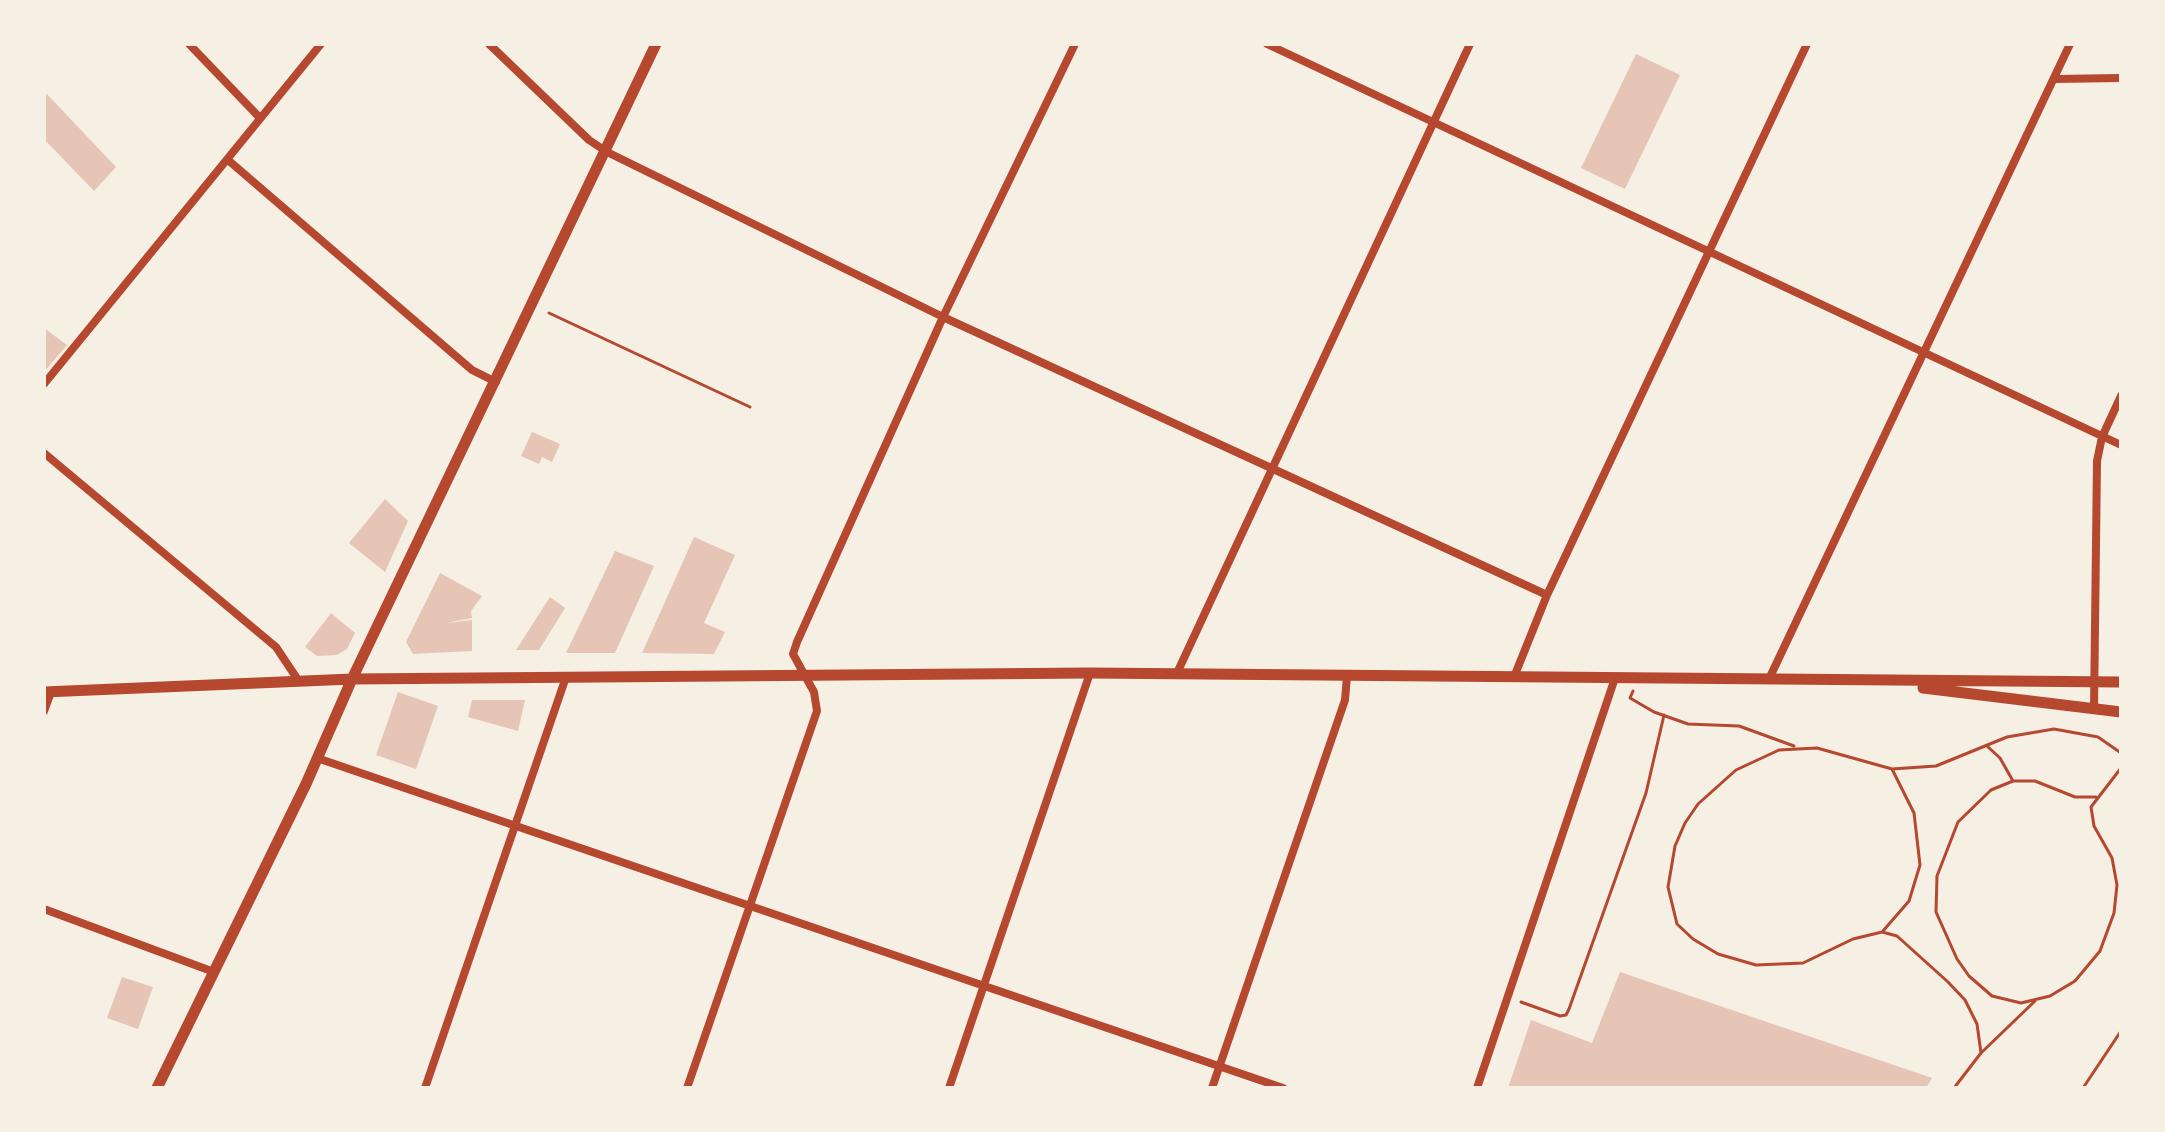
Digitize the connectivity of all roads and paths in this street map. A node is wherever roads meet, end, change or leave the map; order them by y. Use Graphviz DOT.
graph roads {
  1 [pos="189,44"];
  2 [pos="321,44"];
  3 [pos="489,44"];
  4 [pos="656,44"];
  5 [pos="1075,44"];
  6 [pos="1267,44"];
  7 [pos="1470,44"];
  8 [pos="1807,44"];
  9 [pos="2070,44"];
  10 [pos="2121,78"];
  11 [pos="2054,79"];
  12 [pos="260,118"];
  13 [pos="1433,121"];
  14 [pos="607,152"];
  15 [pos="228,160"];
  16 [pos="1708,250"];
  17 [pos="549,313"];
  18 [pos="943,317"];
  19 [pos="1924,350"];
  20 [pos="496,382"];
  21 [pos="44,384"];
  22 [pos="2121,396"];
  23 [pos="750,407"];
  24 [pos="2102,437"];
  25 [pos="2121,445"];
  26 [pos="44,453"];
  27 [pos="1273,468"];
  28 [pos="1547,595"];
  29 [pos="1090,673"];
  30 [pos="1177,673"];
  31 [pos="1347,676"];
  32 [pos="566,677"];
  33 [pos="805,677"];
  34 [pos="1514,677"];
  35 [pos="1615,678"];
  36 [pos="352,679"];
  37 [pos="1769,679"];
  38 [pos="298,680"];
  39 [pos="2095,681"];
  40 [pos="1879,682"];
  41 [pos="2121,682"];
  42 [pos="48,692"];
  43 [pos="1630,698"];
  44 [pos="2094,710"];
  45 [pos="44,711"];
  46 [pos="2121,712"];
  47 [pos="1664,715"];
  48 [pos="1986,745"];
  49 [pos="1798,747"];
  50 [pos="2121,753"];
  51 [pos="317,758"];
  52 [pos="2121,768"];
  53 [pos="1892,769"];
  54 [pos="2013,781"];
  55 [pos="2096,797"];
  56 [pos="512,826"];
  57 [pos="750,908"];
  58 [pos="44,909"];
  59 [pos="1882,932"];
  60 [pos="214,972"];
  61 [pos="983,987"];
  62 [pos="1508,997"];
  63 [pos="2035,1001"];
  64 [pos="2121,1031"];
  65 [pos="1981,1053"];
  66 [pos="1219,1067"];
  67 [pos="157,1088"];
  68 [pos="425,1088"];
  69 [pos="687,1088"];
  70 [pos="949,1088"];
  71 [pos="1212,1088"];
  72 [pos="1283,1088"];
  73 [pos="1477,1088"];
  74 [pos="1954,1088"];
  75 [pos="2083,1088"];
  1 -- 12 [label="street"];
  2 -- 12 [label="street"];
  3 -- 14 [label="street"];
  4 -- 14 [label="main road"];
  5 -- 18 [label="street"];
  6 -- 13 [label="street"];
  7 -- 13 [label="street"];
  8 -- 16 [label="street"];
  9 -- 11 [label="street"];
  10 -- 11 [label="street"];
  11 -- 19 [label="street"];
  12 -- 15 [label="street"];
  13 -- 16 [label="street"];
  13 -- 27 [label="street"];
  14 -- 18 [label="street"];
  14 -- 20 [label="main road"];
  15 -- 20 [label="street"];
  15 -- 21 [label="street"];
  16 -- 19 [label="street"];
  16 -- 28 [label="street"];
  17 -- 23 [label="path"];
  18 -- 27 [label="street"];
  18 -- 33 [label="street"];
  19 -- 24 [label="street"];
  19 -- 37 [label="street"];
  20 -- 36 [label="main road"];
  22 -- 24 [label="street"];
  24 -- 25 [label="street"];
  24 -- 39 [label="street"];
  26 -- 38 [label="street"];
  27 -- 28 [label="street"];
  27 -- 30 [label="street"];
  28 -- 34 [label="street"];
  29 -- 30 [label="main road"];
  29 -- 33 [label="main road"];
  29 -- 61 [label="street"];
  30 -- 31 [label="main road"];
  31 -- 34 [label="main road"];
  31 -- 66 [label="street"];
  32 -- 33 [label="main road"];
  32 -- 36 [label="main road"];
  32 -- 56 [label="street"];
  33 -- 57 [label="street"];
  34 -- 35 [label="main road"];
  35 -- 37 [label="main road"];
  35 -- 62 [label="street"];
  36 -- 38 [label="main road"];
  36 -- 51 [label="main road"];
  37 -- 40 [label="main road"];
  38 -- 42 [label="main road"];
  39 -- 40 [label="main road"];
  39 -- 41 [label="main road"];
  39 -- 44 [label="street"];
  40 -- 44 [label="main road"];
  42 -- 45 [label="street"];
  43 -- 47 [label="path"];
  44 -- 46 [label="main road"];
  47 -- 49 [label="path"];
  47 -- 62 [label="path"];
  48 -- 50 [label="path"];
  48 -- 53 [label="path"];
  48 -- 54 [label="path"];
  49 -- 53 [label="path"];
  49 -- 59 [label="path"];
  51 -- 56 [label="street"];
  51 -- 60 [label="main road"];
  52 -- 55 [label="path"];
  53 -- 59 [label="path"];
  54 -- 55 [label="path"];
  54 -- 63 [label="path"];
  55 -- 63 [label="path"];
  56 -- 57 [label="street"];
  56 -- 68 [label="street"];
  57 -- 61 [label="street"];
  57 -- 69 [label="street"];
  58 -- 60 [label="street"];
  59 -- 65 [label="path"];
  60 -- 67 [label="main road"];
  61 -- 66 [label="street"];
  61 -- 70 [label="street"];
  62 -- 73 [label="street"];
  63 -- 65 [label="path"];
  64 -- 75 [label="path"];
  65 -- 74 [label="path"];
  66 -- 71 [label="street"];
  66 -- 72 [label="street"];
}
